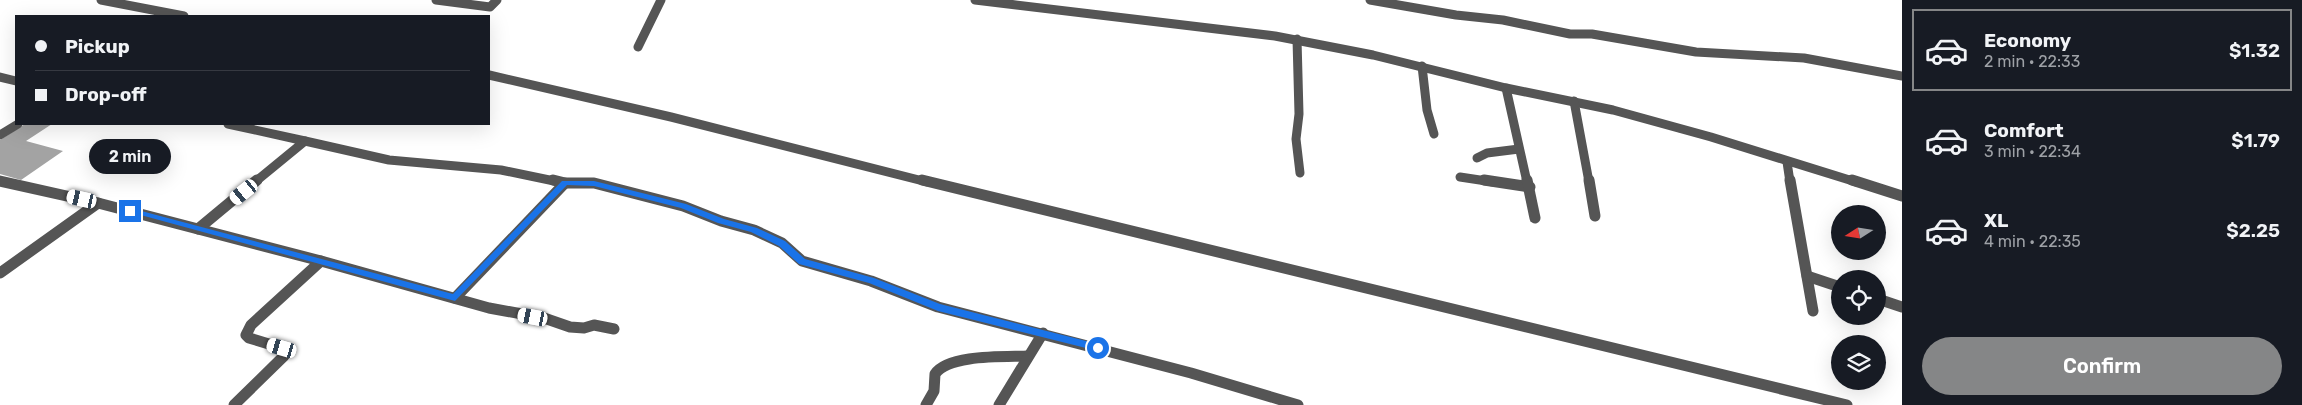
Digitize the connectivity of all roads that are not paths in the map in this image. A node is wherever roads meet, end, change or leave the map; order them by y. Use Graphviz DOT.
graph roads {
  1 [pos="101,0"];
  2 [pos="436,0"];
  3 [pos="497,0"];
  4 [pos="661,0"];
  5 [pos="975,0"];
  6 [pos="1370,0"];
  7 [pos="179,15"];
  8 [pos="1297,39"];
  9 [pos="638,47"];
  10 [pos="1422,66"];
  11 [pos="490,75"];
  12 [pos="1902,76"];
  13 [pos="0,77"];
  14 [pos="15,81"];
  15 [pos="1506,88"];
  16 [pos="1574,101"];
  17 [pos="16,125"];
  18 [pos="232,125"];
  19 [pos="1434,134"];
  20 [pos="0,135"];
  21 [pos="305,142"];
  22 [pos="1520,149"];
  23 [pos="1477,158"];
  24 [pos="1787,162"];
  25 [pos="1300,173"];
  26 [pos="1460,177"];
  27 [pos="0,181"];
  28 [pos="565,182"];
  29 [pos="1530,187"];
  30 [pos="1902,196"];
  31 [pos="98,203"];
  32 [pos="1595,216"];
  33 [pos="1535,218"];
  34 [pos="198,229"];
  35 [pos="321,262"];
  36 [pos="0,273"];
  37 [pos="1807,276"];
  38 [pos="1831,284"];
  39 [pos="455,298"];
  40 [pos="1886,302"];
  41 [pos="1902,307"];
  42 [pos="1813,311"];
  43 [pos="614,329"];
  44 [pos="1043,333"];
  45 [pos="1028,356"];
  46 [pos="234,405"];
  47 [pos="926,405"];
  48 [pos="999,405"];
  49 [pos="1298,405"];
  50 [pos="1848,405"];
  1 -- 7 [label="street"];
  2 -- 3 [label="street"];
  4 -- 9 [label="street"];
  5 -- 8 [label="street"];
  6 -- 12 [label="street"];
  8 -- 10 [label="street"];
  8 -- 25 [label="street"];
  10 -- 15 [label="street"];
  10 -- 19 [label="street"];
  11 -- 50 [label="street"];
  13 -- 14 [label="street"];
  15 -- 16 [label="street"];
  15 -- 22 [label="street"];
  16 -- 24 [label="street"];
  16 -- 32 [label="street"];
  17 -- 20 [label="street"];
  18 -- 21 [label="street"];
  21 -- 28 [label="street"];
  21 -- 34 [label="street"];
  22 -- 23 [label="street"];
  22 -- 29 [label="street"];
  24 -- 30 [label="street"];
  24 -- 37 [label="street"];
  26 -- 29 [label="street"];
  27 -- 31 [label="street"];
  28 -- 39 [label="street"];
  28 -- 44 [label="street"];
  29 -- 33 [label="street"];
  31 -- 34 [label="street"];
  31 -- 36 [label="street"];
  34 -- 35 [label="street"];
  35 -- 39 [label="street"];
  35 -- 46 [label="street"];
  37 -- 38 [label="street"];
  37 -- 42 [label="street"];
  39 -- 43 [label="street"];
  40 -- 41 [label="street"];
  44 -- 45 [label="street"];
  44 -- 49 [label="street"];
  45 -- 47 [label="street"];
  45 -- 48 [label="street"];
}
